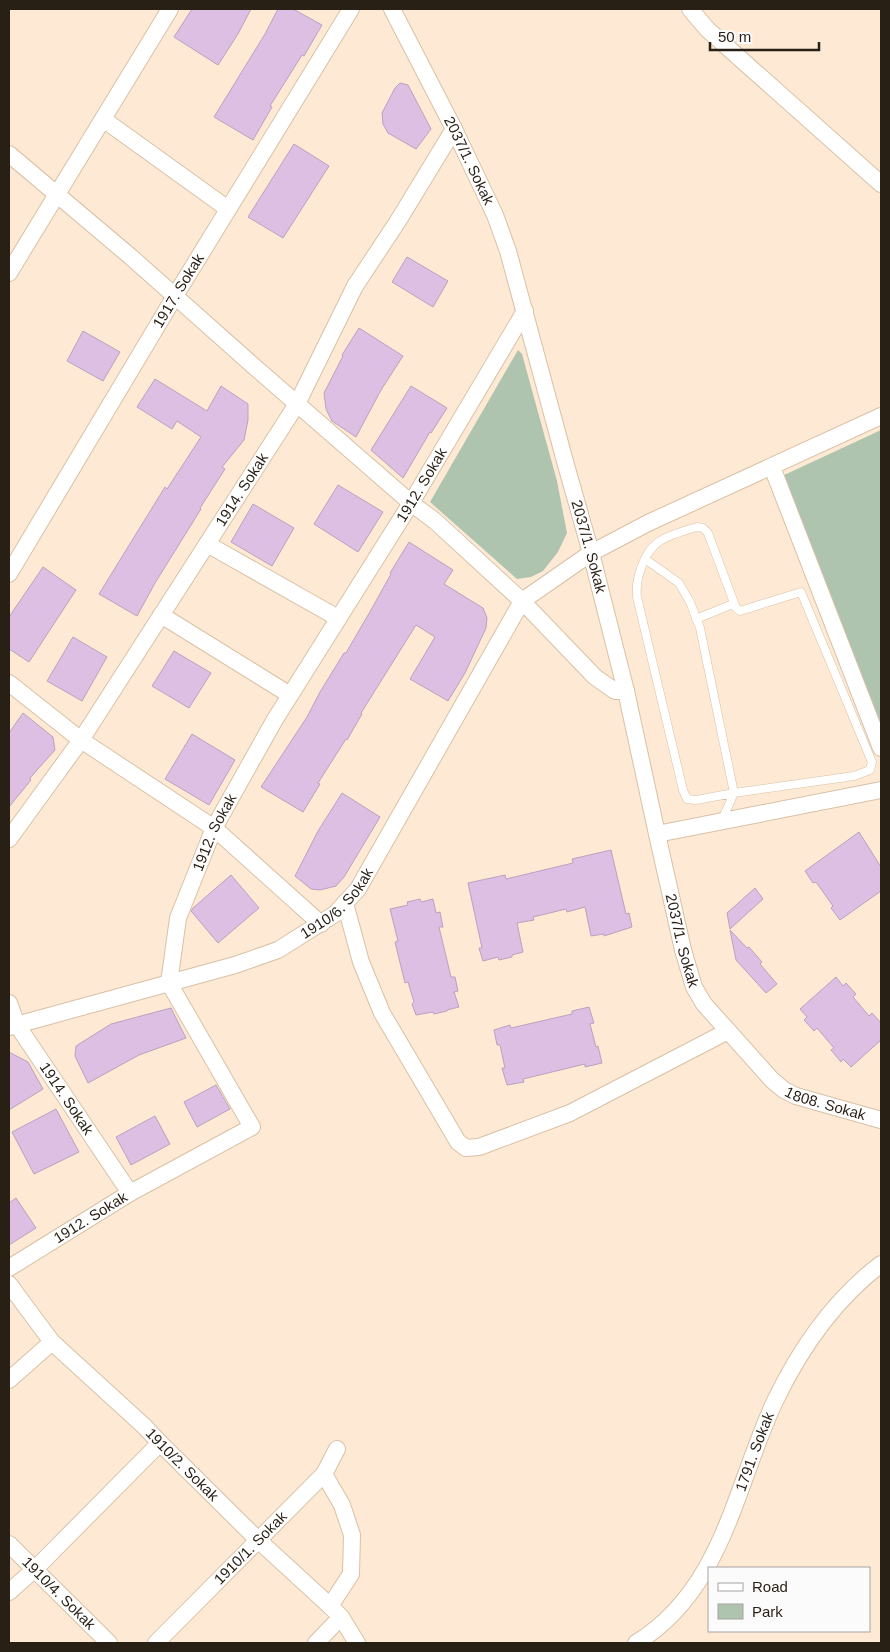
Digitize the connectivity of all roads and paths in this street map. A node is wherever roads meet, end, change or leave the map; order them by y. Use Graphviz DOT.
graph roads {
  1 [pos="170,9"];
  2 [pos="351,9"];
  3 [pos="392,9"];
  4 [pos="690,9"];
  5 [pos="103,119"];
  6 [pos="454,129"];
  7 [pos="9,154"];
  8 [pos="881,184"];
  9 [pos="57,195"];
  10 [pos="228,209"];
  11 [pos="9,274"];
  12 [pos="175,296"];
  13 [pos="525,311"];
  14 [pos="297,404"];
  15 [pos="881,416"];
  16 [pos="772,467"];
  17 [pos="411,503"];
  18 [pos="207,544"];
  19 [pos="591,552"];
  20 [pos="645,559"];
  21 [pos="9,574"];
  22 [pos="522,601"];
  23 [pos="733,604"];
  24 [pos="161,615"];
  25 [pos="338,618"];
  26 [pos="696,619"];
  27 [pos="9,683"];
  28 [pos="626,691"];
  29 [pos="290,696"];
  30 [pos="80,740"];
  31 [pos="881,748"];
  32 [pos="881,790"];
  33 [pos="734,792"];
  34 [pos="722,820"];
  35 [pos="214,828"];
  36 [pos="657,834"];
  37 [pos="9,839"];
  38 [pos="345,903"];
  39 [pos="321,924"];
  40 [pos="169,983"];
  41 [pos="9,1003"];
  42 [pos="13,1026"];
  43 [pos="728,1031"];
  44 [pos="772,1080"];
  45 [pos="881,1120"];
  46 [pos="130,1194"];
  47 [pos="881,1264"];
  48 [pos="9,1268"];
  49 [pos="9,1284"];
  50 [pos="52,1342"];
  51 [pos="9,1380"];
  52 [pos="160,1443"];
  53 [pos="337,1450"];
  54 [pos="324,1474"];
  55 [pos="258,1540"];
  56 [pos="9,1544"];
  57 [pos="35,1570"];
  58 [pos="9,1592"];
  59 [pos="336,1612"];
  60 [pos="109,1643"];
  61 [pos="156,1643"];
  62 [pos="316,1643"];
  63 [pos="357,1643"];
  64 [pos="636,1643"];
  1 -- 5 [label="street"];
  2 -- 10 [label="street, 1917. Sokak"];
  3 -- 6 [label="street, 2037/1. Sokak"];
  4 -- 8 [label="street"];
  5 -- 9 [label="street"];
  5 -- 10 [label="street"];
  6 -- 13 [label="street, 2037/1. Sokak"];
  6 -- 14 [label="street, 1914. Sokak"];
  7 -- 9 [label="street"];
  9 -- 11 [label="street"];
  9 -- 12 [label="street"];
  10 -- 12 [label="street, 1917. Sokak"];
  12 -- 14 [label="street"];
  12 -- 21 [label="street, 1917. Sokak"];
  13 -- 17 [label="street, 1912. Sokak"];
  13 -- 19 [label="street, 2037/1. Sokak"];
  14 -- 17 [label="street"];
  14 -- 18 [label="street, 1914. Sokak"];
  15 -- 16 [label="street"];
  16 -- 19 [label="street"];
  16 -- 31 [label="street"];
  17 -- 22 [label="street"];
  17 -- 25 [label="street, 1912. Sokak"];
  18 -- 24 [label="street, 1914. Sokak"];
  18 -- 25 [label="street"];
  19 -- 22 [label="street"];
  19 -- 28 [label="street, 2037/1. Sokak"];
  20 -- 23 [label="lane"];
  20 -- 26 [label="lane"];
  20 -- 33 [label="lane"];
  22 -- 28 [label="street"];
  22 -- 38 [label="street, 1910/6. Sokak"];
  23 -- 26 [label="lane"];
  23 -- 33 [label="lane"];
  24 -- 29 [label="street"];
  24 -- 30 [label="street, 1914. Sokak"];
  25 -- 29 [label="street, 1912. Sokak"];
  26 -- 33 [label="lane"];
  27 -- 30 [label="street"];
  28 -- 36 [label="street, 2037/1. Sokak"];
  29 -- 35 [label="street, 1912. Sokak"];
  30 -- 35 [label="street"];
  30 -- 37 [label="street, 1914. Sokak"];
  32 -- 34 [label="street"];
  33 -- 34 [label="lane"];
  34 -- 36 [label="street"];
  35 -- 39 [label="street"];
  35 -- 40 [label="street, 1912. Sokak"];
  36 -- 43 [label="street, 2037/1. Sokak"];
  38 -- 39 [label="street, 1910/6. Sokak"];
  38 -- 43 [label="street"];
  39 -- 40 [label="street, 1910/6. Sokak"];
  40 -- 42 [label="street, 1910/6. Sokak"];
  40 -- 46 [label="street, 1912. Sokak"];
  41 -- 42 [label="street, 1914. Sokak"];
  42 -- 46 [label="street, 1914. Sokak"];
  43 -- 44 [label="street, 2037/1. Sokak"];
  44 -- 45 [label="street, 1808. Sokak"];
  46 -- 48 [label="street, 1912. Sokak"];
  47 -- 64 [label="street, 1791. Sokak"];
  49 -- 50 [label="street, 1910/2. Sokak"];
  50 -- 51 [label="street"];
  50 -- 52 [label="street, 1910/2. Sokak"];
  52 -- 55 [label="street, 1910/2. Sokak"];
  52 -- 57 [label="street"];
  53 -- 54 [label="street, 1910/1. Sokak"];
  54 -- 55 [label="street, 1910/1. Sokak"];
  54 -- 59 [label="street"];
  55 -- 59 [label="street, 1910/2. Sokak"];
  55 -- 61 [label="street, 1910/1. Sokak"];
  56 -- 57 [label="street, 1910/4. Sokak"];
  57 -- 58 [label="street"];
  57 -- 60 [label="street, 1910/4. Sokak"];
  59 -- 62 [label="street"];
  59 -- 63 [label="street, 1910/2. Sokak"];
}
